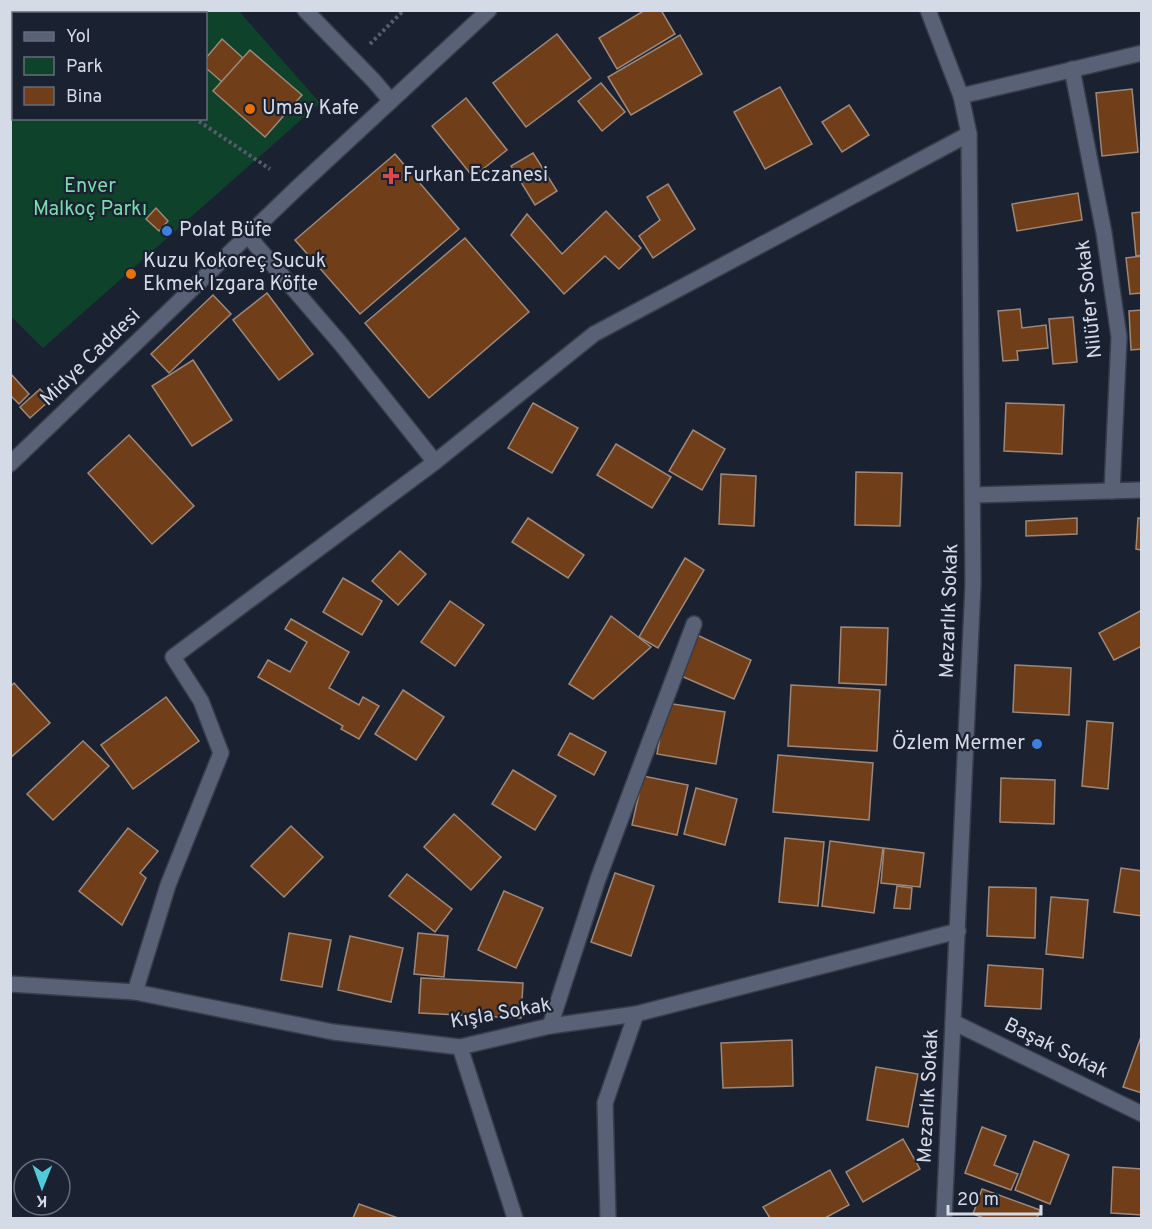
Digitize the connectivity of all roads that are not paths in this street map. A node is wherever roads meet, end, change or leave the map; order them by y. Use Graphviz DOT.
graph roads {
  1 [pos="305,10"];
  2 [pos="489,10"];
  3 [pos="928,10"];
  4 [pos="1142,53"];
  5 [pos="1072,69"];
  6 [pos="961,96"];
  7 [pos="391,101"];
  8 [pos="969,134"];
  9 [pos="248,236"];
  10 [pos="435,462"];
  11 [pos="10,464"];
  12 [pos="1142,490"];
  13 [pos="1112,491"];
  14 [pos="973,495"];
  15 [pos="694,624"];
  16 [pos="958,931"];
  17 [pos="10,984"];
  18 [pos="135,992"];
  19 [pos="636,1014"];
  20 [pos="953,1022"];
  21 [pos="550,1026"];
  22 [pos="460,1047"];
  23 [pos="1142,1114"];
  24 [pos="515,1218"];
  25 [pos="608,1218"];
  26 [pos="944,1218"];
  1 -- 7 [label="street"];
  2 -- 7 [label="street, Midye Caddesi"];
  3 -- 6 [label="street, Mezarlık Sokak"];
  4 -- 5 [label="street"];
  5 -- 6 [label="street"];
  5 -- 13 [label="street, Nilüfer Sokak"];
  6 -- 8 [label="street, Mezarlık Sokak"];
  7 -- 9 [label="street, Midye Caddesi"];
  8 -- 10 [label="street"];
  8 -- 14 [label="street, Mezarlık Sokak"];
  9 -- 10 [label="street"];
  9 -- 11 [label="street, Midye Caddesi"];
  10 -- 18 [label="street"];
  12 -- 13 [label="street"];
  13 -- 14 [label="street"];
  14 -- 16 [label="street, Mezarlık Sokak"];
  15 -- 21 [label="street"];
  16 -- 19 [label="street, Kışla Sokak"];
  16 -- 20 [label="street, Mezarlık Sokak"];
  17 -- 18 [label="street, Kışla Sokak"];
  18 -- 22 [label="street, Kışla Sokak"];
  19 -- 21 [label="street, Kışla Sokak"];
  19 -- 25 [label="street"];
  20 -- 23 [label="street, Başak Sokak"];
  20 -- 26 [label="street, Mezarlık Sokak"];
  21 -- 22 [label="street, Kışla Sokak"];
  22 -- 24 [label="street"];
}
